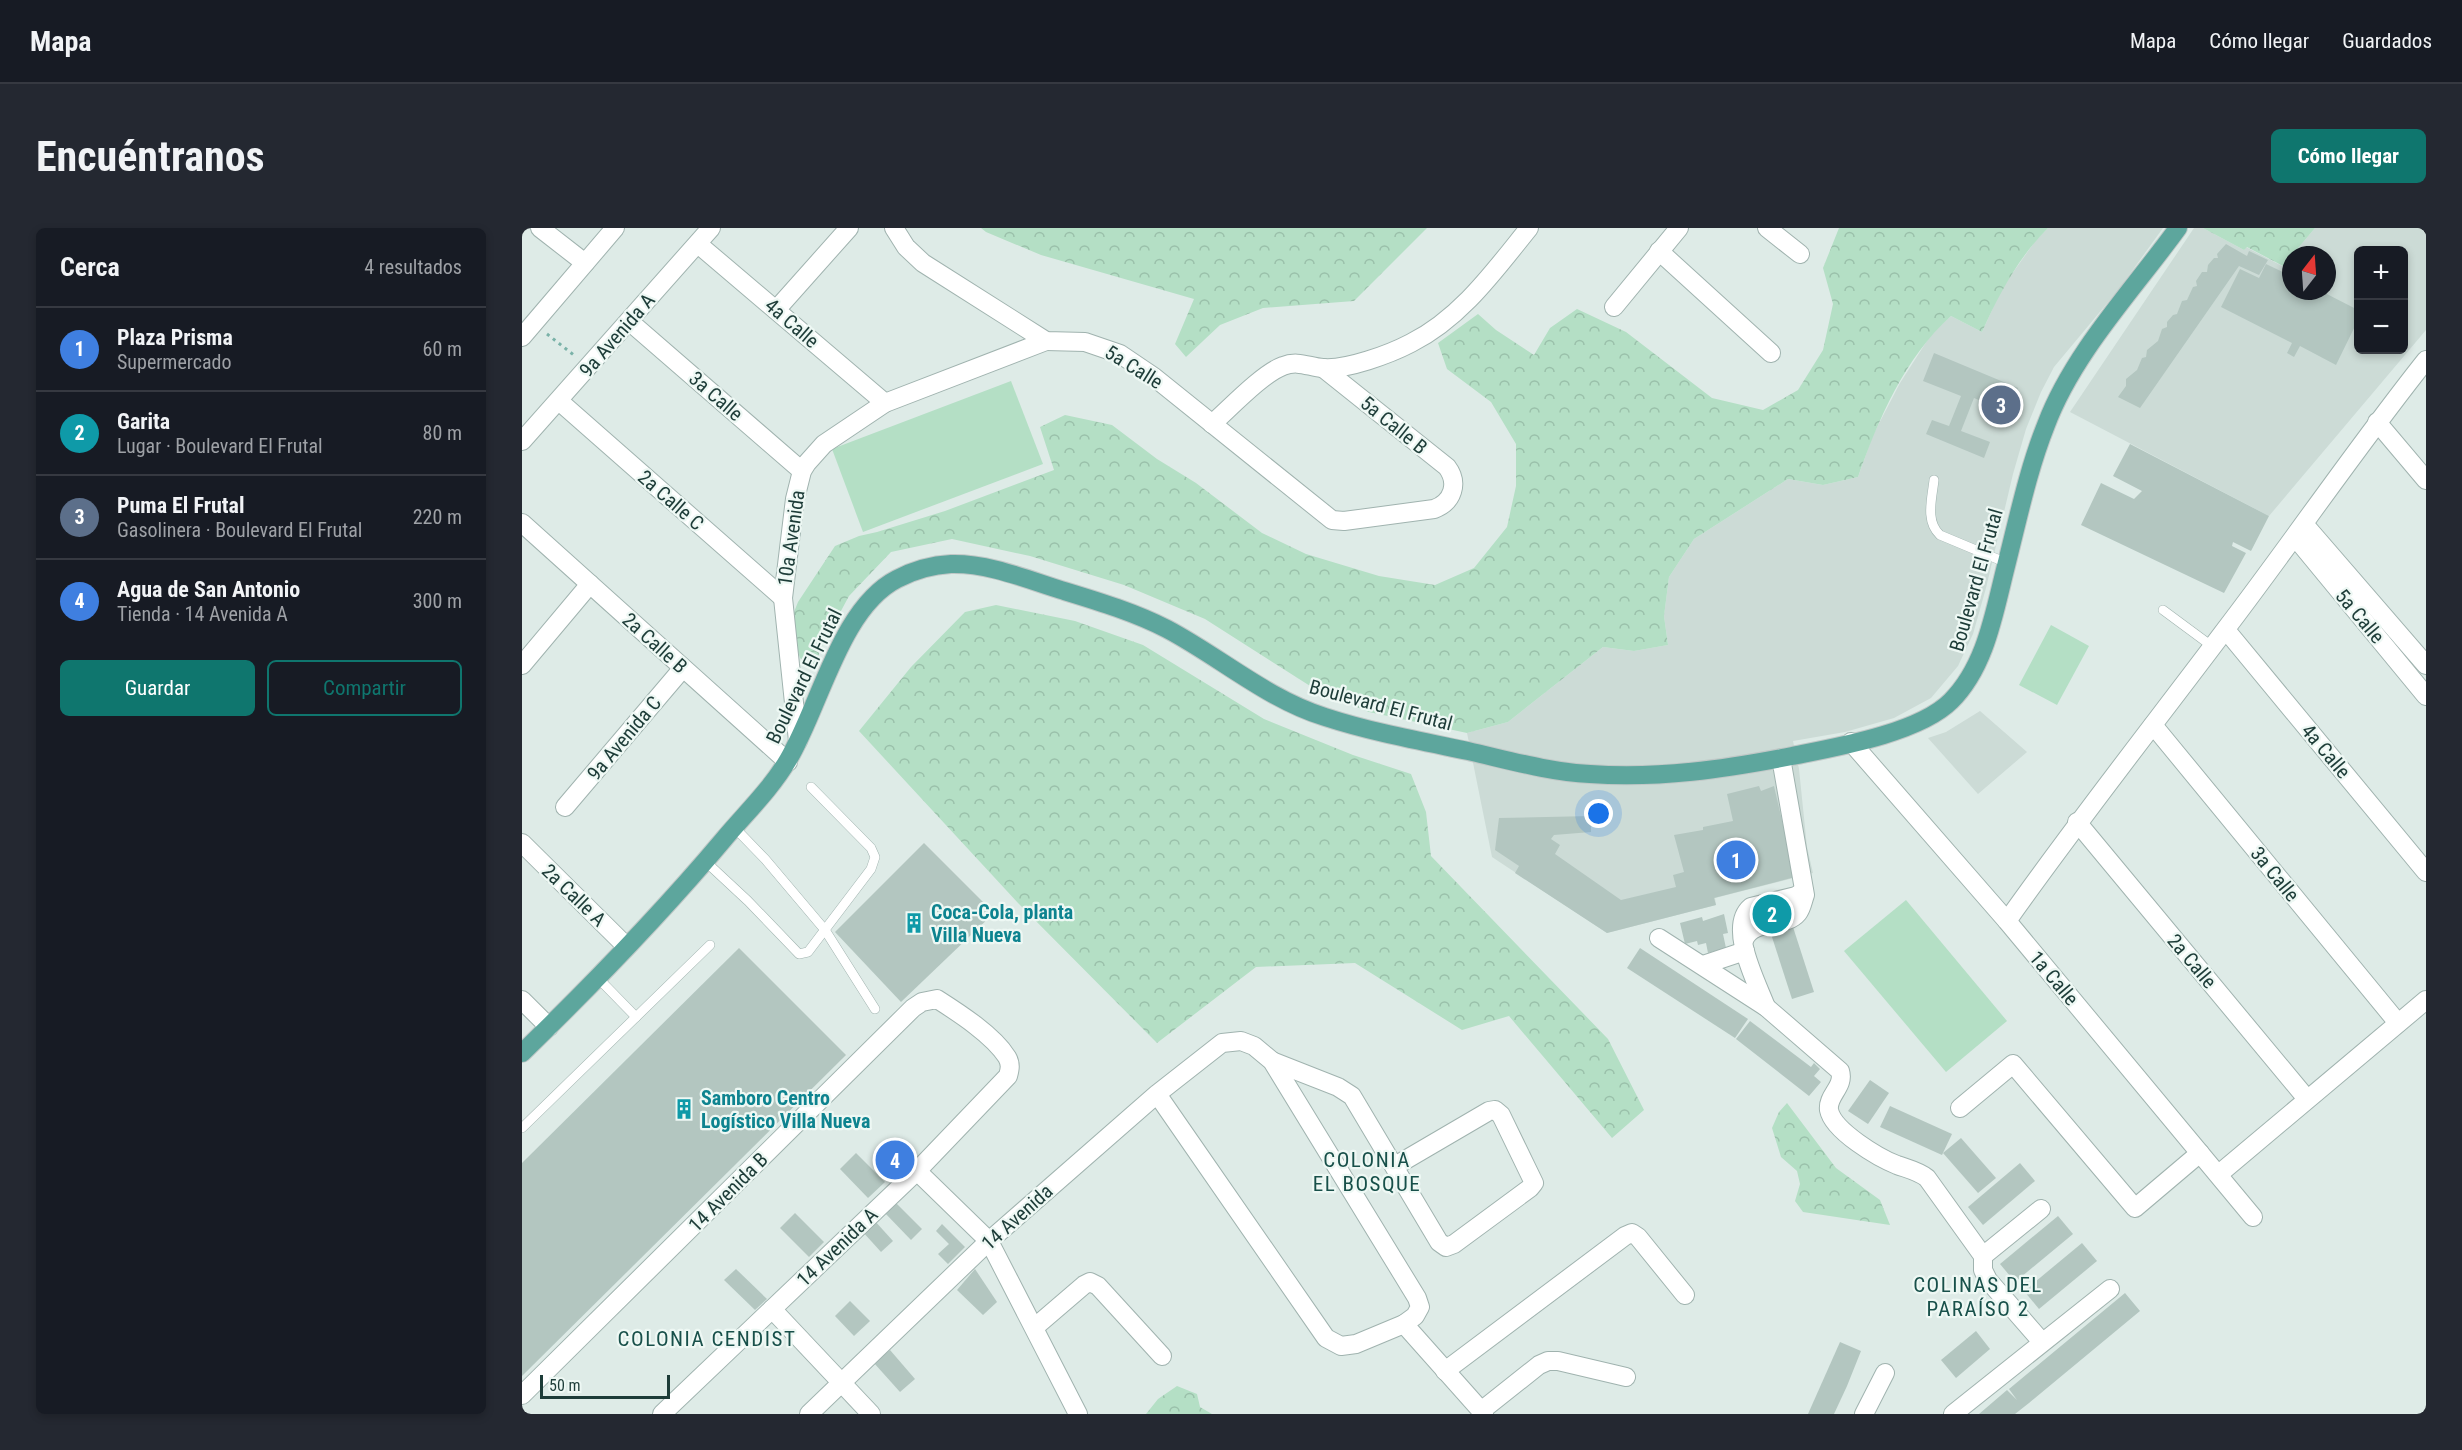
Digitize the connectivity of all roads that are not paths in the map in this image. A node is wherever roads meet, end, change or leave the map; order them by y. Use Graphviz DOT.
graph roads {
  1 [pos="540,228"];
  2 [pos="615,228"];
  3 [pos="711,228"];
  4 [pos="849,228"];
  5 [pos="894,228"];
  6 [pos="1529,228"];
  7 [pos="1678,228"];
  8 [pos="1767,228"];
  9 [pos="2178,228"];
  10 [pos="698,243"];
  11 [pos="1659,251"];
  12 [pos="1800,254"];
  13 [pos="585,263"];
  14 [pos="1614,307"];
  15 [pos="776,310"];
  16 [pos="629,321"];
  17 [pos="522,337"];
  18 [pos="1046,341"];
  19 [pos="1771,353"];
  20 [pos="2426,360"];
  21 [pos="1323,368"];
  22 [pos="559,401"];
  23 [pos="885,403"];
  24 [pos="2377,422"];
  25 [pos="1212,424"];
  26 [pos="522,441"];
  27 [pos="802,471"];
  28 [pos="1934,480"];
  29 [pos="2426,480"];
  30 [pos="1332,520"];
  31 [pos="522,523"];
  32 [pos="2299,530"];
  33 [pos="2007,563"];
  34 [pos="590,584"];
  35 [pos="783,598"];
  36 [pos="2163,610"];
  37 [pos="2226,630"];
  38 [pos="2213,647"];
  39 [pos="522,665"];
  40 [pos="2426,665"];
  41 [pos="683,668"];
  42 [pos="2426,696"];
  43 [pos="2153,725"];
  44 [pos="798,741"];
  45 [pos="1851,742"];
  46 [pos="1781,758"];
  47 [pos="788,762"];
  48 [pos="811,787"];
  49 [pos="565,807"];
  50 [pos="2077,822"];
  51 [pos="734,827"];
  52 [pos="522,843"];
  53 [pos="705,861"];
  54 [pos="2426,872"];
  55 [pos="2007,921"];
  56 [pos="825,930"];
  57 [pos="1659,938"];
  58 [pos="710,945"];
  59 [pos="626,946"];
  60 [pos="1744,946"];
  61 [pos="1703,965"];
  62 [pos="596,976"];
  63 [pos="522,1000"];
  64 [pos="2426,1000"];
  65 [pos="1766,1007"];
  66 [pos="875,1009"];
  67 [pos="636,1017"];
  68 [pos="2398,1023"];
  69 [pos="549,1027"];
  70 [pos="522,1053"];
  71 [pos="1272,1061"];
  72 [pos="1008,1076"];
  73 [pos="1157,1094"];
  74 [pos="2307,1099"];
  75 [pos="1960,1108"];
  76 [pos="522,1128"];
  77 [pos="2200,1152"];
  78 [pos="1395,1166"];
  79 [pos="917,1171"];
  80 [pos="2219,1174"];
  81 [pos="2041,1209"];
  82 [pos="2253,1216"];
  83 [pos="989,1241"];
  84 [pos="1983,1256"];
  85 [pos="2110,1289"];
  86 [pos="1685,1295"];
  87 [pos="772,1309"];
  88 [pos="1404,1324"];
  89 [pos="1035,1327"];
  90 [pos="2042,1342"];
  91 [pos="1162,1356"];
  92 [pos="1445,1371"];
  93 [pos="1885,1373"];
  94 [pos="1626,1377"];
  95 [pos="843,1382"];
  96 [pos="522,1395"];
  97 [pos="1482,1413"];
  98 [pos="662,1414"];
  99 [pos="809,1414"];
  100 [pos="871,1414"];
  101 [pos="1078,1414"];
  102 [pos="1864,1414"];
  103 [pos="1953,1414"];
  1 -- 13 [label="street"];
  2 -- 13 [label="street"];
  3 -- 10 [label="street, 9a Avenida A"];
  4 -- 15 [label="street"];
  5 -- 18 [label="street"];
  6 -- 21 [label="street"];
  7 -- 11 [label="street"];
  8 -- 12 [label="street"];
  9 -- 33 [label="main road, Boulevard El Frutal"];
  10 -- 15 [label="street, 4a Calle"];
  10 -- 16 [label="street, 9a Avenida A"];
  11 -- 14 [label="street"];
  11 -- 19 [label="street"];
  13 -- 17 [label="street"];
  15 -- 23 [label="street, 4a Calle"];
  16 -- 22 [label="street, 9a Avenida A"];
  16 -- 27 [label="street, 3a Calle"];
  18 -- 23 [label="street, 10a Avenida"];
  18 -- 25 [label="street, 5a Calle"];
  20 -- 24 [label="street"];
  21 -- 25 [label="street"];
  21 -- 30 [label="street, 5a Calle B"];
  22 -- 26 [label="street, 9a Avenida A"];
  22 -- 35 [label="street, 2a Calle C"];
  23 -- 27 [label="street, 10a Avenida"];
  24 -- 29 [label="street"];
  24 -- 32 [label="street"];
  25 -- 30 [label="street, 5a Calle"];
  27 -- 35 [label="street, 10a Avenida"];
  28 -- 33 [label="lane"];
  31 -- 34 [label="street, 2a Calle B"];
  32 -- 37 [label="street"];
  32 -- 40 [label="street, 5a Calle"];
  32 -- 42 [label="street, 5a Calle"];
  33 -- 45 [label="main road, Boulevard El Frutal"];
  34 -- 39 [label="street"];
  34 -- 41 [label="street, 2a Calle B"];
  35 -- 44 [label="street, 10a Avenida"];
  36 -- 38 [label="lane"];
  37 -- 38 [label="street"];
  37 -- 54 [label="street, 4a Calle"];
  38 -- 43 [label="street"];
  41 -- 47 [label="street, 2a Calle B"];
  41 -- 49 [label="street, 9a Avenida C"];
  43 -- 50 [label="street"];
  43 -- 68 [label="street, 3a Calle"];
  44 -- 46 [label="main road, Boulevard El Frutal"];
  44 -- 47 [label="main road, Boulevard El Frutal"];
  45 -- 46 [label="main road, Boulevard El Frutal"];
  45 -- 55 [label="street, 1a Calle"];
  46 -- 60 [label="street"];
  47 -- 51 [label="main road, Boulevard El Frutal"];
  48 -- 56 [label="lane"];
  50 -- 55 [label="street"];
  50 -- 74 [label="street, 2a Calle"];
  51 -- 53 [label="main road, Boulevard El Frutal"];
  51 -- 56 [label="lane"];
  52 -- 59 [label="street, 2a Calle A"];
  53 -- 56 [label="lane"];
  53 -- 59 [label="main road, Boulevard El Frutal"];
  55 -- 77 [label="street, 1a Calle"];
  56 -- 66 [label="lane"];
  57 -- 61 [label="street"];
  58 -- 67 [label="lane"];
  59 -- 62 [label="main road, Boulevard El Frutal"];
  60 -- 61 [label="street"];
  60 -- 65 [label="street"];
  61 -- 65 [label="street"];
  62 -- 67 [label="lane"];
  62 -- 69 [label="main road, Boulevard El Frutal"];
  63 -- 69 [label="street"];
  64 -- 68 [label="street"];
  65 -- 84 [label="street"];
  67 -- 76 [label="lane"];
  68 -- 74 [label="street"];
  69 -- 70 [label="main road, Boulevard El Frutal"];
  71 -- 73 [label="street, 14 Avenida"];
  71 -- 78 [label="street"];
  71 -- 88 [label="street"];
  72 -- 79 [label="street, 14 Avenida A"];
  72 -- 96 [label="street, 14 Avenida B"];
  73 -- 83 [label="street, 14 Avenida"];
  73 -- 88 [label="street"];
  74 -- 80 [label="street"];
  75 -- 77 [label="street"];
  77 -- 80 [label="street, 1a Calle"];
  78 -- 78 [label="street"];
  79 -- 83 [label="street"];
  79 -- 87 [label="street, 14 Avenida A"];
  80 -- 82 [label="street, 1a Calle"];
  81 -- 84 [label="street"];
  83 -- 89 [label="street"];
  83 -- 95 [label="street, 14 Avenida"];
  84 -- 90 [label="street"];
  85 -- 90 [label="street"];
  86 -- 92 [label="street"];
  87 -- 95 [label="street"];
  87 -- 98 [label="street, 14 Avenida A"];
  88 -- 92 [label="street"];
  89 -- 91 [label="street"];
  89 -- 101 [label="street"];
  90 -- 103 [label="street"];
  92 -- 97 [label="street"];
  93 -- 102 [label="street"];
  94 -- 97 [label="street"];
  95 -- 99 [label="street, 14 Avenida"];
  95 -- 100 [label="street"];
}
